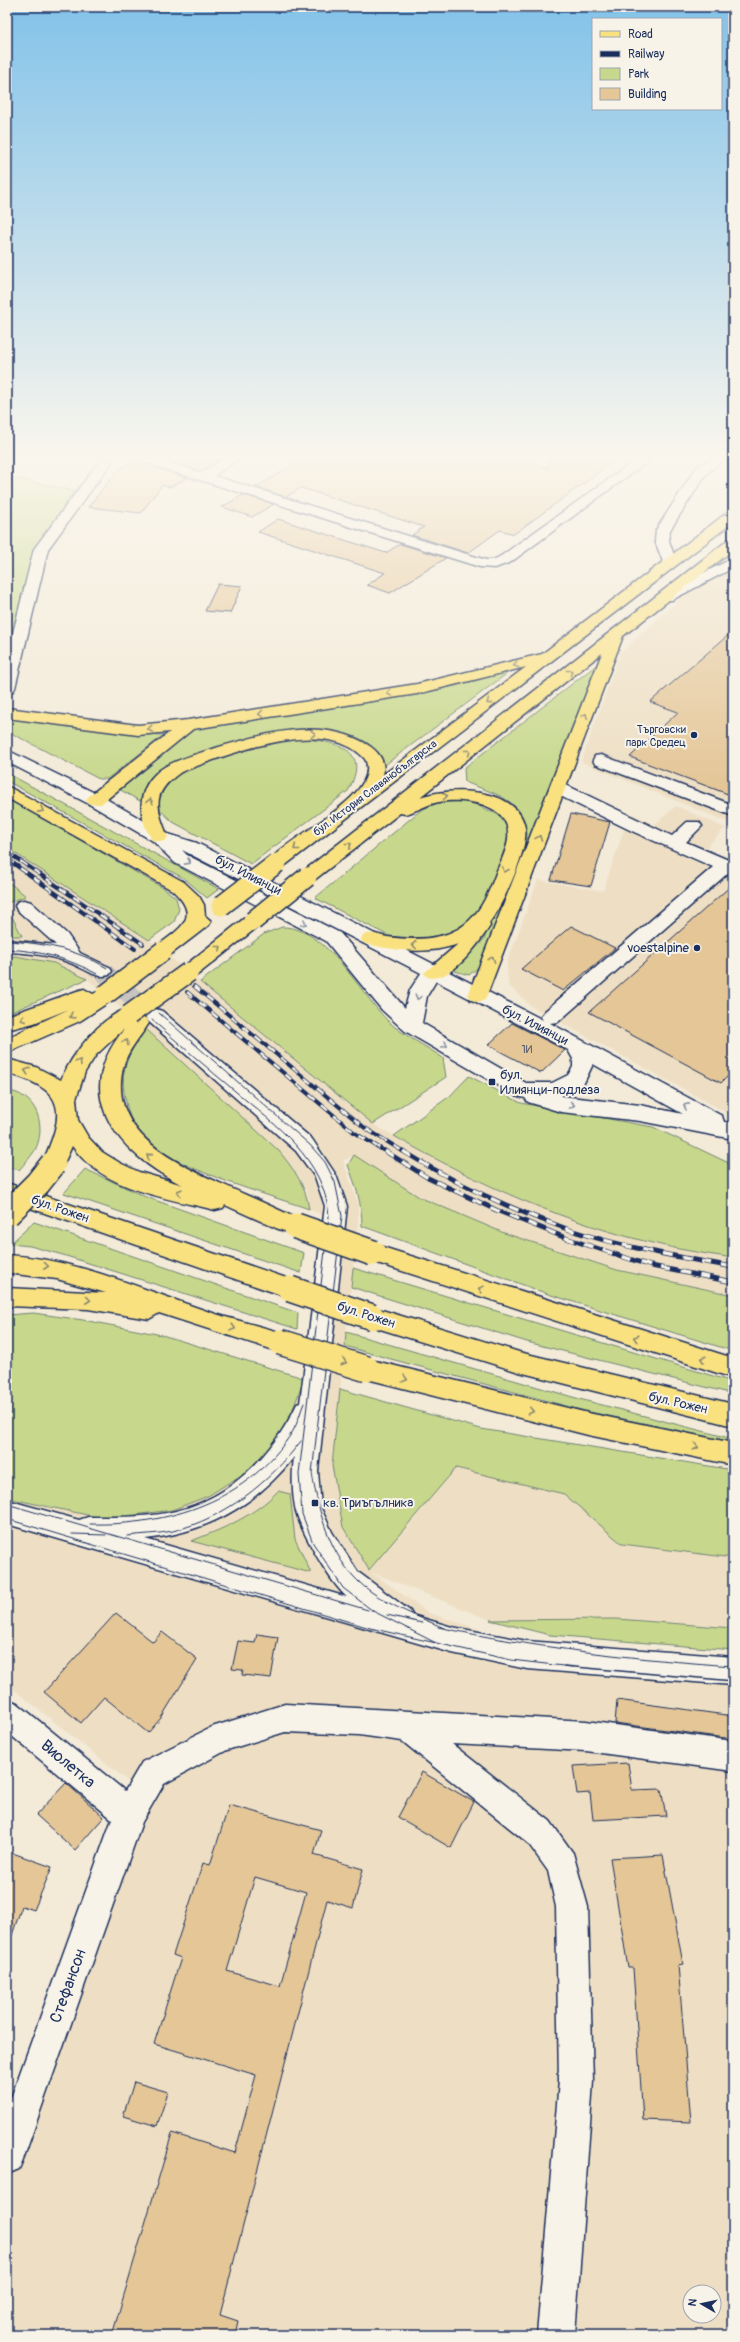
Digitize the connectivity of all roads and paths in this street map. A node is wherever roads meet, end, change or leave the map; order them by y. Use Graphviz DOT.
graph roads {
  1 [pos="36,568"];
  2 [pos="664,568"];
  3 [pos="702,568"];
  4 [pos="721,568"];
  5 [pos="667,597"];
  6 [pos="617,635"];
  7 [pos="553,654"];
  8 [pos="7,688"];
  9 [pos="7,712"];
  10 [pos="188,725"];
  11 [pos="7,755"];
  12 [pos="601,760"];
  13 [pos="558,788"];
  14 [pos="7,791"];
  15 [pos="359,799"];
  16 [pos="95,800"];
  17 [pos="733,810"];
  18 [pos="382,819"];
  19 [pos="693,826"];
  20 [pos="159,837"];
  21 [pos="674,843"];
  22 [pos="729,868"];
  23 [pos="491,905"];
  24 [pos="24,906"];
  25 [pos="191,930"];
  26 [pos="370,939"];
  27 [pos="7,946"];
  28 [pos="73,956"];
  29 [pos="434,973"];
  30 [pos="102,985"];
  31 [pos="478,995"];
  32 [pos="551,1017"];
  33 [pos="141,1018"];
  34 [pos="7,1023"];
  35 [pos="412,1026"];
  36 [pos="575,1045"];
  37 [pos="7,1046"];
  38 [pos="7,1066"];
  39 [pos="522,1090"];
  40 [pos="66,1098"];
  41 [pos="69,1122"];
  42 [pos="733,1131"];
  43 [pos="7,1190"];
  44 [pos="7,1214"];
  45 [pos="290,1224"];
  46 [pos="7,1264"];
  47 [pos="7,1297"];
  48 [pos="196,1317"];
  49 [pos="733,1368"];
  50 [pos="316,1389"];
  51 [pos="733,1415"];
  52 [pos="733,1454"];
  53 [pos="7,1512"];
  54 [pos="66,1529"];
  55 [pos="415,1630"];
  56 [pos="733,1671"];
  57 [pos="7,1713"];
  58 [pos="408,1727"];
  59 [pos="733,1756"];
  60 [pos="129,1814"];
  61 [pos="7,2157"];
  62 [pos="556,2335"];
  1 -- 8 [label="street"];
  2 -- 7 [label="main road, бул. История Славянобългарска"];
  3 -- 5 [label="main road"];
  4 -- 5 [label="street"];
  5 -- 6 [label="main road"];
  13 -- 6 [label="main road, one-way"];
  18 -- 6 [label="main road, one-way"];
  7 -- 10 [label="main road, one-way"];
  7 -- 15 [label="main road, бул. История Славянобългарска, one-way"];
  10 -- 9 [label="main road, one-way"];
  10 -- 16 [label="main road"];
  11 -- 16 [label="street, бул. Илиянци"];
  12 -- 17 [label="street"];
  13 -- 21 [label="street"];
  31 -- 13 [label="main road, one-way"];
  14 -- 25 [label="main road, one-way"];
  20 -- 15 [label="main road, one-way"];
  15 -- 25 [label="main road, бул. История Славянобългарска, one-way, bridge"];
  16 -- 20 [label="street, бул. Илиянци"];
  18 -- 23 [label="main road, one-way"];
  33 -- 18 [label="main road, one-way, bridge"];
  19 -- 21 [label="street"];
  20 -- 26 [label="street, бул. Илиянци"];
  20 -- 35 [label="street, бул. Илиянци, one-way"];
  21 -- 22 [label="street"];
  22 -- 32 [label="street"];
  23 -- 26 [label="main road, one-way"];
  23 -- 29 [label="main road"];
  24 -- 28 [label="street"];
  25 -- 30 [label="main road, бул. История Славянобългарска, bridge"];
  26 -- 29 [label="street, бул. Илиянци"];
  27 -- 28 [label="street"];
  28 -- 30 [label="street"];
  29 -- 31 [label="street, бул. Илиянци"];
  29 -- 35 [label="street, one-way"];
  30 -- 34 [label="main road, one-way"];
  30 -- 37 [label="main road, бул. История Славянобългарска, one-way"];
  31 -- 36 [label="street, бул. Илиянци"];
  40 -- 33 [label="main road, one-way"];
  45 -- 33 [label="main road, one-way"];
  33 -- 50 [label="street"];
  35 -- 39 [label="street, бул. Илиянци, one-way"];
  36 -- 39 [label="street, бул. Илиянци"];
  42 -- 36 [label="street, one-way"];
  40 -- 38 [label="main road, one-way"];
  39 -- 42 [label="street, one-way"];
  40 -- 41 [label="main road"];
  41 -- 44 [label="main road, bridge"];
  45 -- 41 [label="main road, one-way"];
  43 -- 51 [label="main road, бул. Рожен, bridge"];
  49 -- 45 [label="main road, one-way, bridge"];
  46 -- 48 [label="main road, one-way"];
  47 -- 48 [label="main road, one-way"];
  48 -- 52 [label="main road, one-way, bridge"];
  50 -- 54 [label="street"];
  50 -- 55 [label="street"];
  53 -- 54 [label="street"];
  54 -- 55 [label="street"];
  55 -- 56 [label="street"];
  57 -- 60 [label="street, Виолетка"];
  58 -- 59 [label="street, Стефансон"];
  58 -- 60 [label="street, Стефансон"];
  58 -- 62 [label="street"];
  60 -- 61 [label="street, Стефансон"];
}
